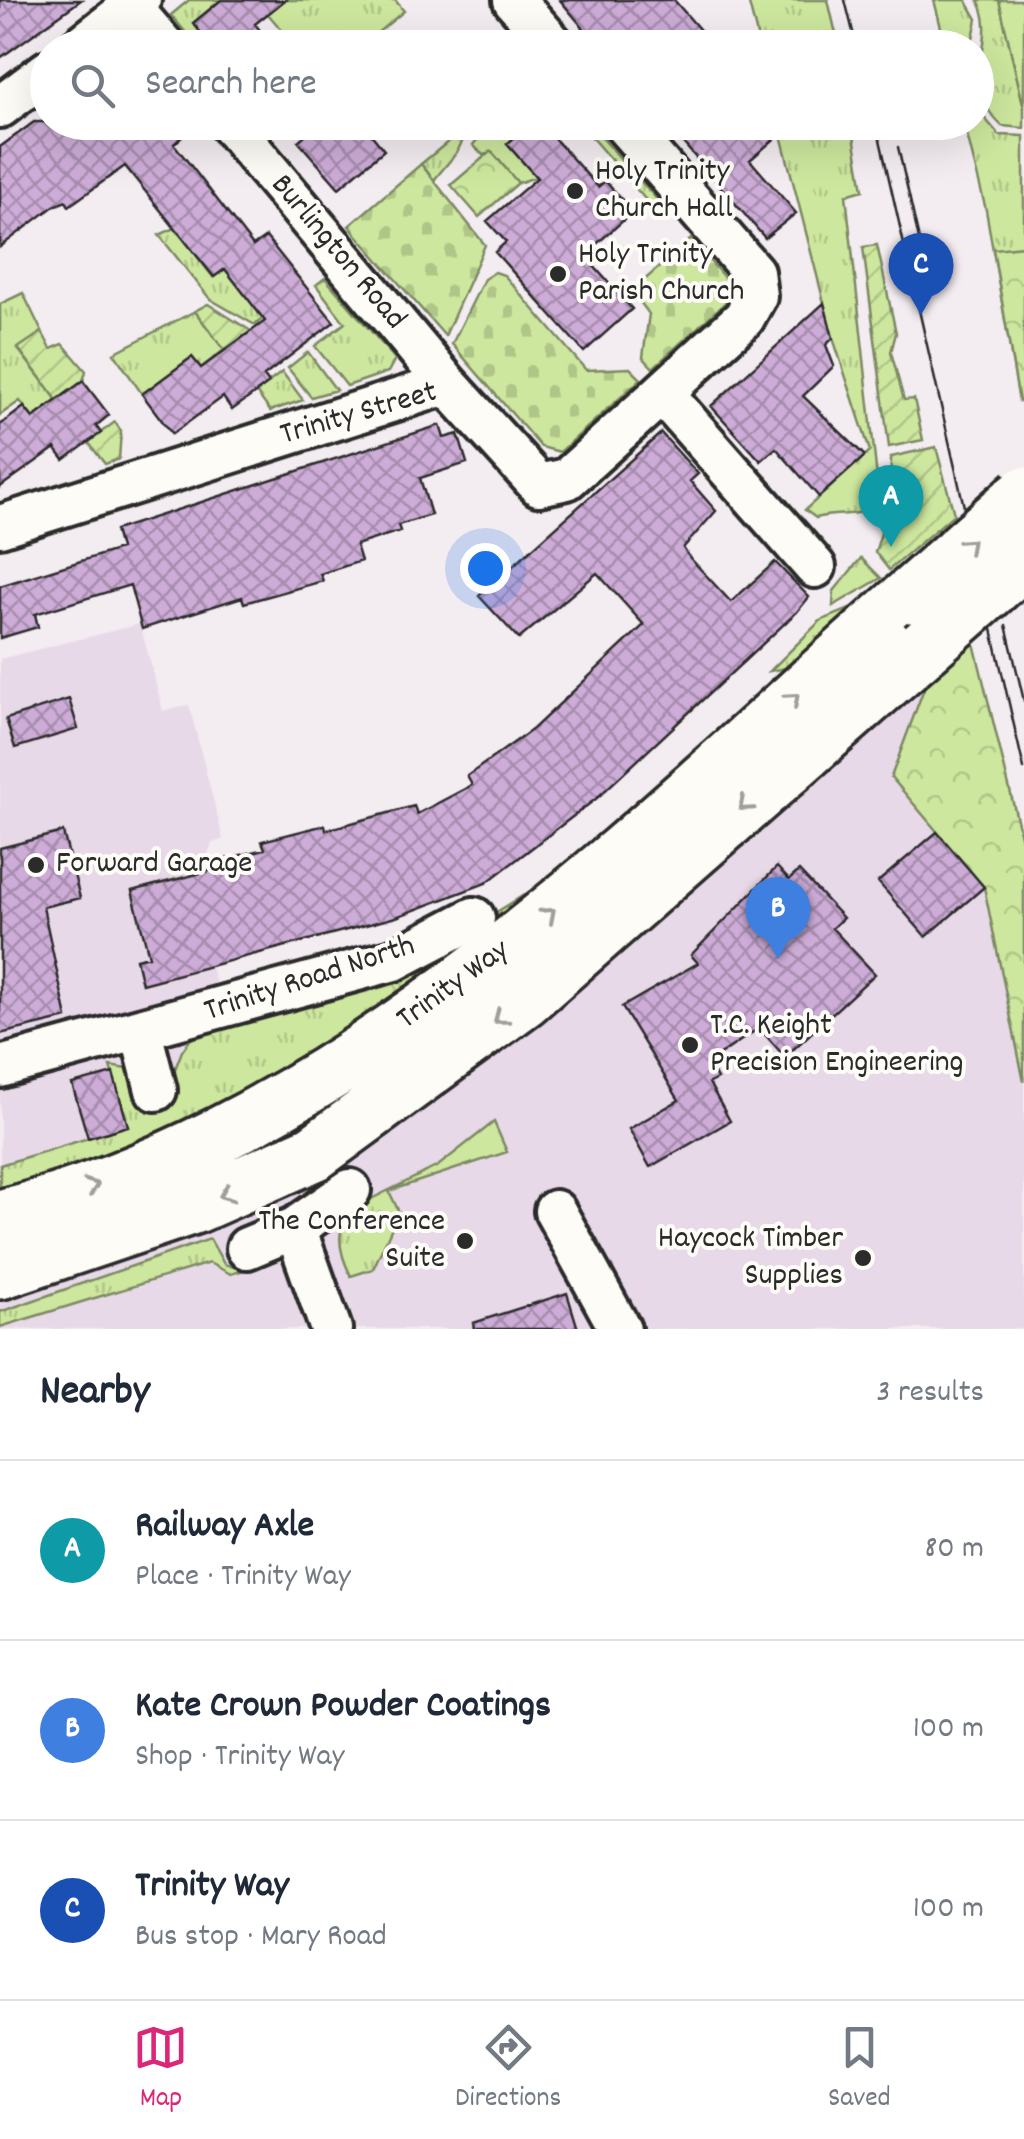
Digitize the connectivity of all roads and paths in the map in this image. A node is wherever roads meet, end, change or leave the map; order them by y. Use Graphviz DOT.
graph roads {
  1 [pos="514,0"];
  2 [pos="132,2"];
  3 [pos="100,30"];
  4 [pos="153,30"];
  5 [pos="540,30"];
  6 [pos="30,84"];
  7 [pos="0,106"];
  8 [pos="243,140"];
  9 [pos="638,140"];
  10 [pos="446,384"];
  11 [pos="662,393"];
  12 [pos="1024,495"];
  13 [pos="0,526"];
  14 [pos="1024,560"];
  15 [pos="814,567"];
  16 [pos="474,918"];
  17 [pos="141,1032"];
  18 [pos="0,1067"];
  19 [pos="156,1090"];
  20 [pos="350,1190"];
  21 [pos="555,1212"];
  22 [pos="0,1218"];
  23 [pos="295,1228"];
  24 [pos="247,1248"];
  25 [pos="0,1271"];
  26 [pos="330,1329"];
  27 [pos="620,1329"];
  1 -- 5 [label="street"];
  2 -- 3 [label="street"];
  2 -- 4 [label="street"];
  6 -- 7 [label="street"];
  8 -- 10 [label="street, Burlington Road"];
  9 -- 11 [label="street"];
  10 -- 11 [label="street, Trinity Street"];
  10 -- 13 [label="street, Trinity Street"];
  11 -- 15 [label="street"];
  22 -- 12 [label="main road, Trinity Way, one-way, bridge"];
  14 -- 25 [label="main road, Trinity Way, one-way, bridge"];
  16 -- 17 [label="street, Trinity Road North"];
  17 -- 18 [label="street, Trinity Road North"];
  17 -- 19 [label="street"];
  20 -- 23 [label="street"];
  21 -- 27 [label="street"];
  23 -- 24 [label="street"];
  23 -- 26 [label="street"];
}
